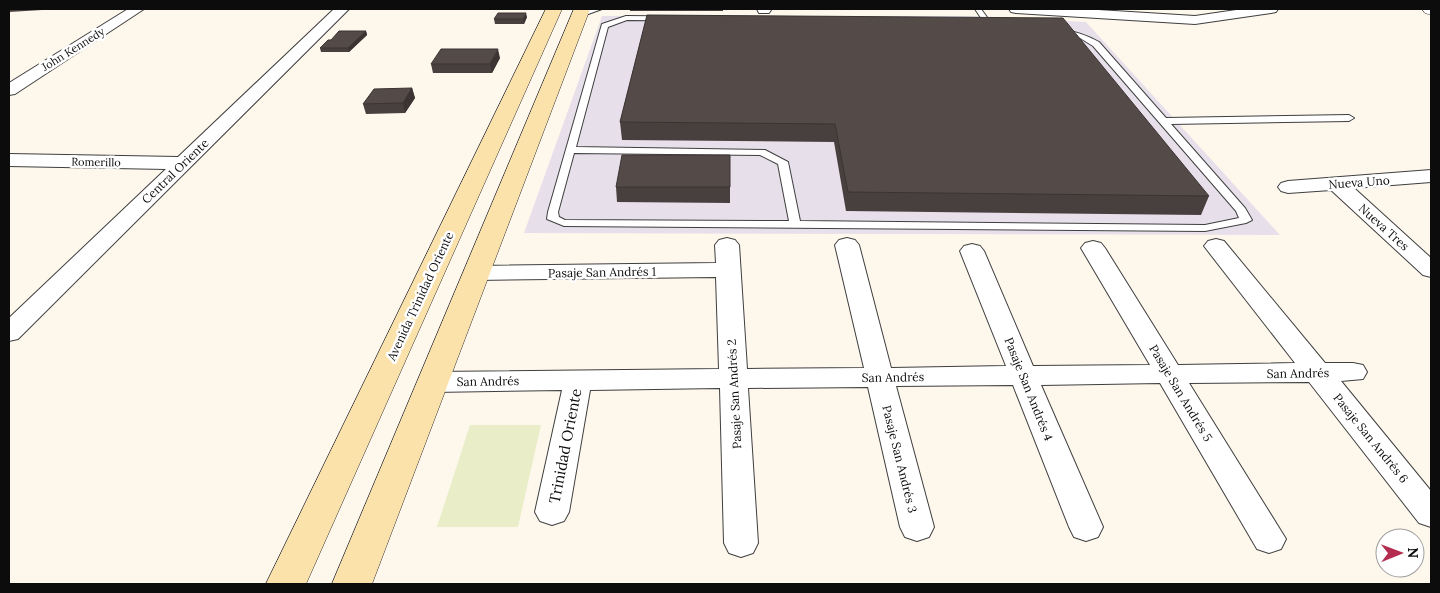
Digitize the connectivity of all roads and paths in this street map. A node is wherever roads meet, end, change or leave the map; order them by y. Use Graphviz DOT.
graph roads {
  1 [pos="137,9"];
  2 [pos="342,9"];
  3 [pos="978,9"];
  4 [pos="1016,9"];
  5 [pos="1156,9"];
  6 [pos="1271,9"];
  7 [pos="579,10"];
  8 [pos="1101,12"];
  9 [pos="1168,19"];
  10 [pos="990,26"];
  11 [pos="9,90"];
  12 [pos="1349,118"];
  13 [pos="1163,121"];
  14 [pos="570,150"];
  15 [pos="9,160"];
  16 [pos="183,163"];
  17 [pos="1431,176"];
  18 [pos="1337,184"];
  19 [pos="1288,187"];
  20 [pos="795,225"];
  21 [pos="727,245"];
  22 [pos="847,245"];
  23 [pos="1216,246"];
  24 [pos="1093,248"];
  25 [pos="972,251"];
  26 [pos="728,270"];
  27 [pos="1431,270"];
  28 [pos="476,273"];
  29 [pos="9,333"];
  30 [pos="1318,372"];
  31 [pos="1353,372"];
  32 [pos="1169,374"];
  33 [pos="1023,376"];
  34 [pos="880,377"];
  35 [pos="733,379"];
  36 [pos="578,380"];
  37 [pos="433,382"];
  38 [pos="552,512"];
  39 [pos="1431,514"];
  40 [pos="1086,527"];
  41 [pos="917,528"];
  42 [pos="1269,539"];
  43 [pos="740,543"];
  44 [pos="286,584"];
  45 [pos="352,584"];
  1 -- 11 [label="street, John Kennedy"];
  2 -- 16 [label="street, Central Oriente"];
  3 -- 10 [label="lane"];
  4 -- 8 [label="street"];
  5 -- 9 [label="street"];
  6 -- 9 [label="street"];
  7 -- 28 [label="main road, Avenida Trinidad Oriente"];
  7 -- 44 [label="main road, Avenida Trinidad Oriente"];
  8 -- 9 [label="street"];
  10 -- 13 [label="lane"];
  10 -- 14 [label="lane"];
  12 -- 13 [label="lane"];
  13 -- 20 [label="lane"];
  14 -- 20 [label="lane"];
  14 -- 20 [label="lane"];
  15 -- 16 [label="street, Romerillo"];
  16 -- 29 [label="street, Central Oriente"];
  17 -- 18 [label="street, Nueva Uno"];
  18 -- 19 [label="street, Nueva Uno"];
  18 -- 27 [label="street, Nueva Tres"];
  21 -- 26 [label="street, Pasaje San Andrés 2"];
  22 -- 34 [label="street, Pasaje San Andrés 3"];
  23 -- 30 [label="street, Pasaje San Andrés 6"];
  24 -- 32 [label="street, Pasaje San Andrés 5"];
  25 -- 33 [label="street, Pasaje San Andrés 4"];
  26 -- 28 [label="street, Pasaje San Andrés 1"];
  26 -- 35 [label="street, Pasaje San Andrés 2"];
  28 -- 37 [label="main road, Avenida Trinidad Oriente"];
  30 -- 31 [label="street, San Andrés"];
  30 -- 32 [label="street, San Andrés"];
  30 -- 39 [label="street, Pasaje San Andrés 6"];
  32 -- 33 [label="street, San Andrés"];
  32 -- 42 [label="street, Pasaje San Andrés 5"];
  33 -- 34 [label="street, San Andrés"];
  33 -- 40 [label="street, Pasaje San Andrés 4"];
  34 -- 35 [label="street, San Andrés"];
  34 -- 41 [label="street, Pasaje San Andrés 3"];
  35 -- 36 [label="street, San Andrés"];
  35 -- 43 [label="street, Pasaje San Andrés 2"];
  36 -- 37 [label="street, San Andrés"];
  36 -- 38 [label="street, Trinidad Oriente"];
  37 -- 45 [label="main road, Avenida Trinidad Oriente"];
}
